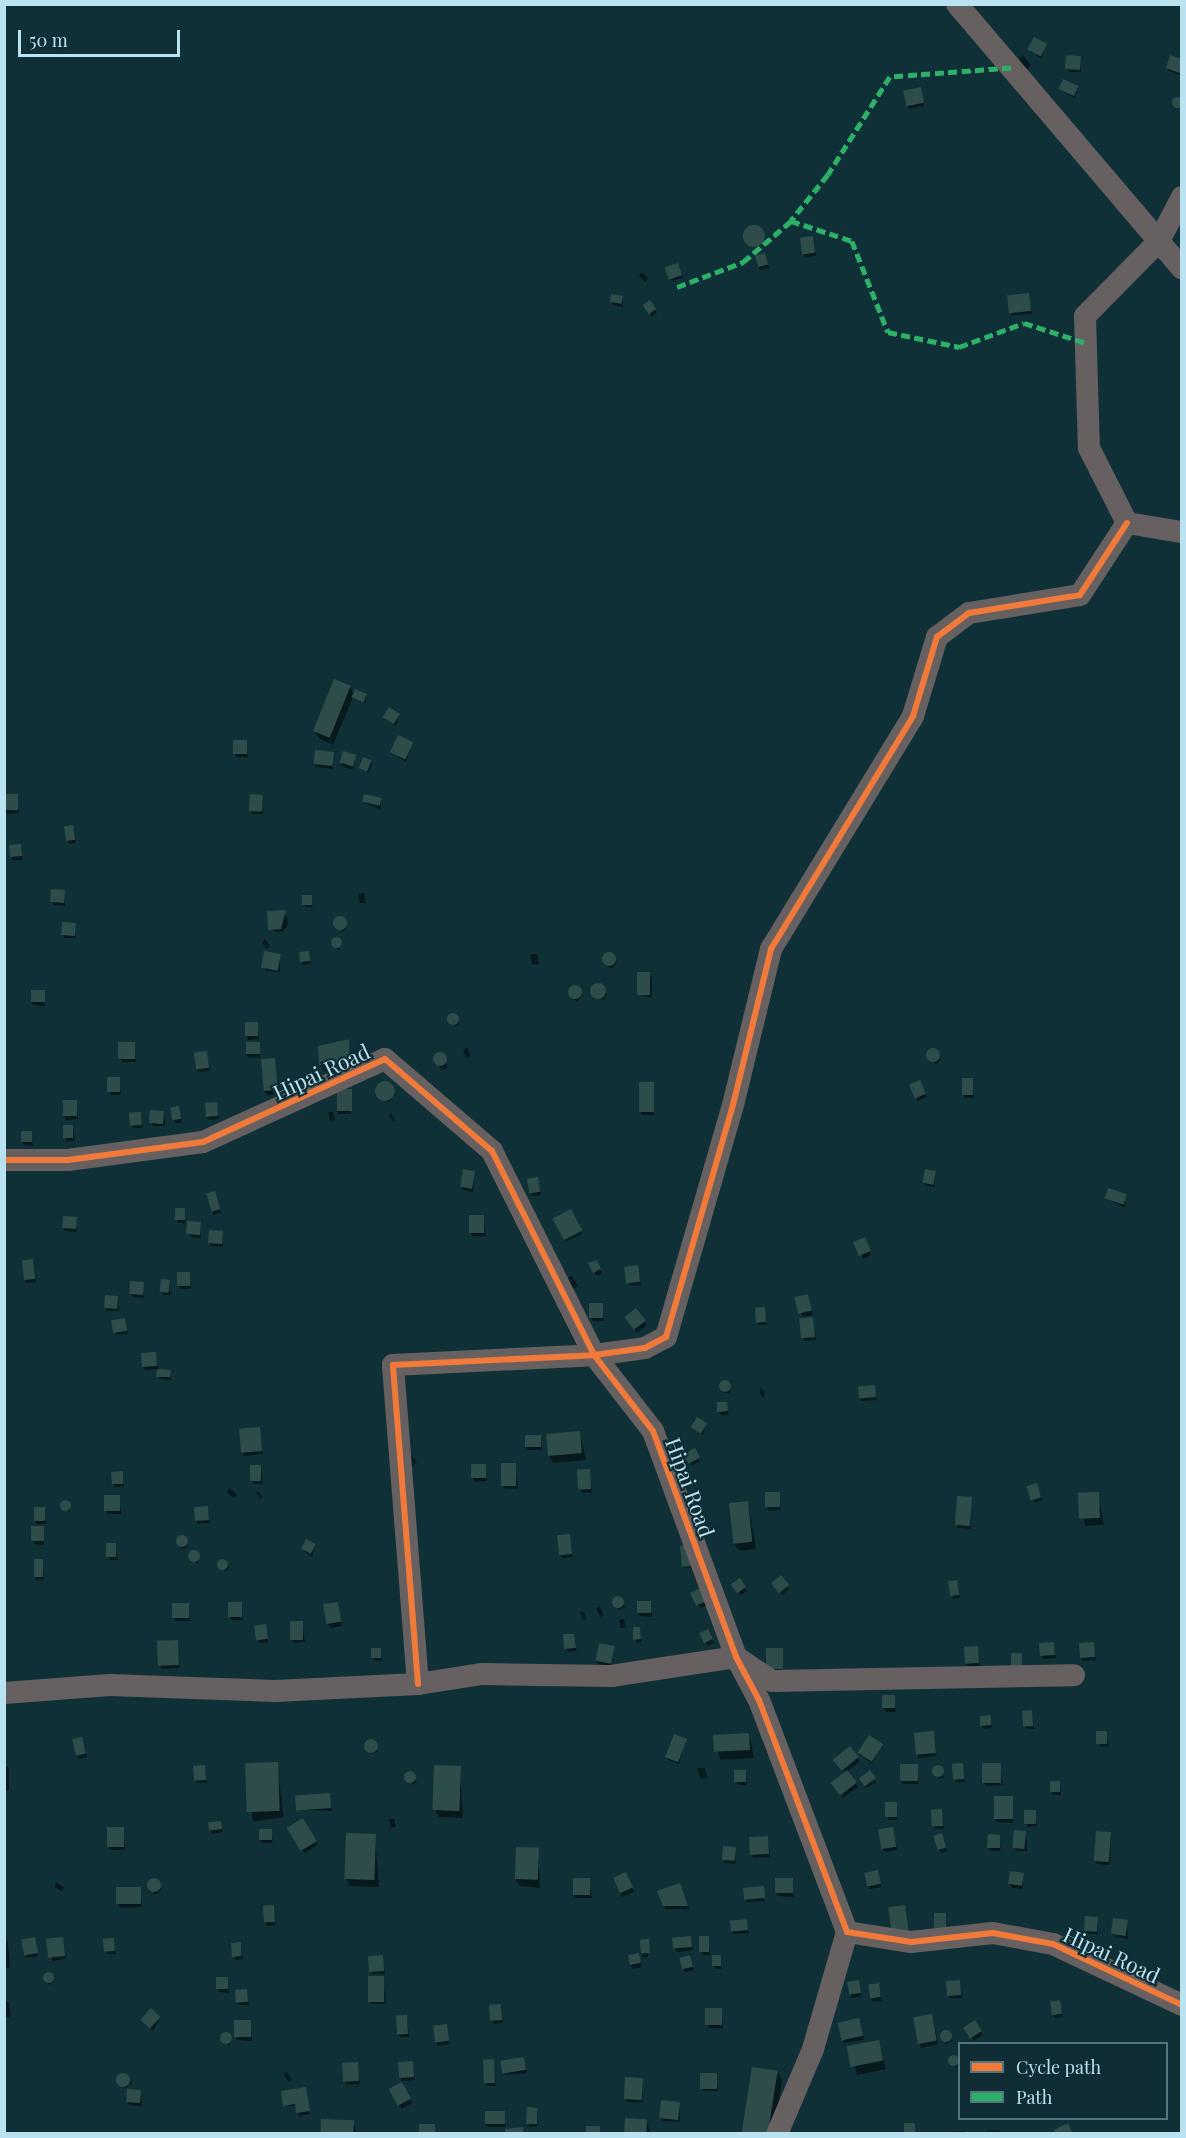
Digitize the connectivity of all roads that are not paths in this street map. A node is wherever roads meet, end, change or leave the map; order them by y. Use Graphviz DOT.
graph roads {
  1 [pos="957,4"];
  2 [pos="1182,197"];
  3 [pos="1159,241"];
  4 [pos="1182,268"];
  5 [pos="1127,523"];
  6 [pos="1182,532"];
  7 [pos="4,1160"];
  8 [pos="594,1355"];
  9 [pos="736,1657"];
  10 [pos="1074,1675"];
  11 [pos="418,1684"];
  12 [pos="4,1693"];
  13 [pos="848,1932"];
  14 [pos="1182,2005"];
  15 [pos="777,2133"];
  1 -- 3 [label="street"];
  2 -- 3 [label="street"];
  3 -- 4 [label="street"];
  3 -- 5 [label="street"];
  5 -- 6 [label="street"];
  5 -- 8 [label="street"];
  7 -- 8 [label="street, Hipai Road"];
  8 -- 9 [label="street, Hipai Road"];
  8 -- 11 [label="street"];
  9 -- 10 [label="street"];
  9 -- 11 [label="street"];
  9 -- 13 [label="street, Hipai Road"];
  11 -- 12 [label="street"];
  13 -- 14 [label="street, Hipai Road"];
  13 -- 15 [label="street"];
}
